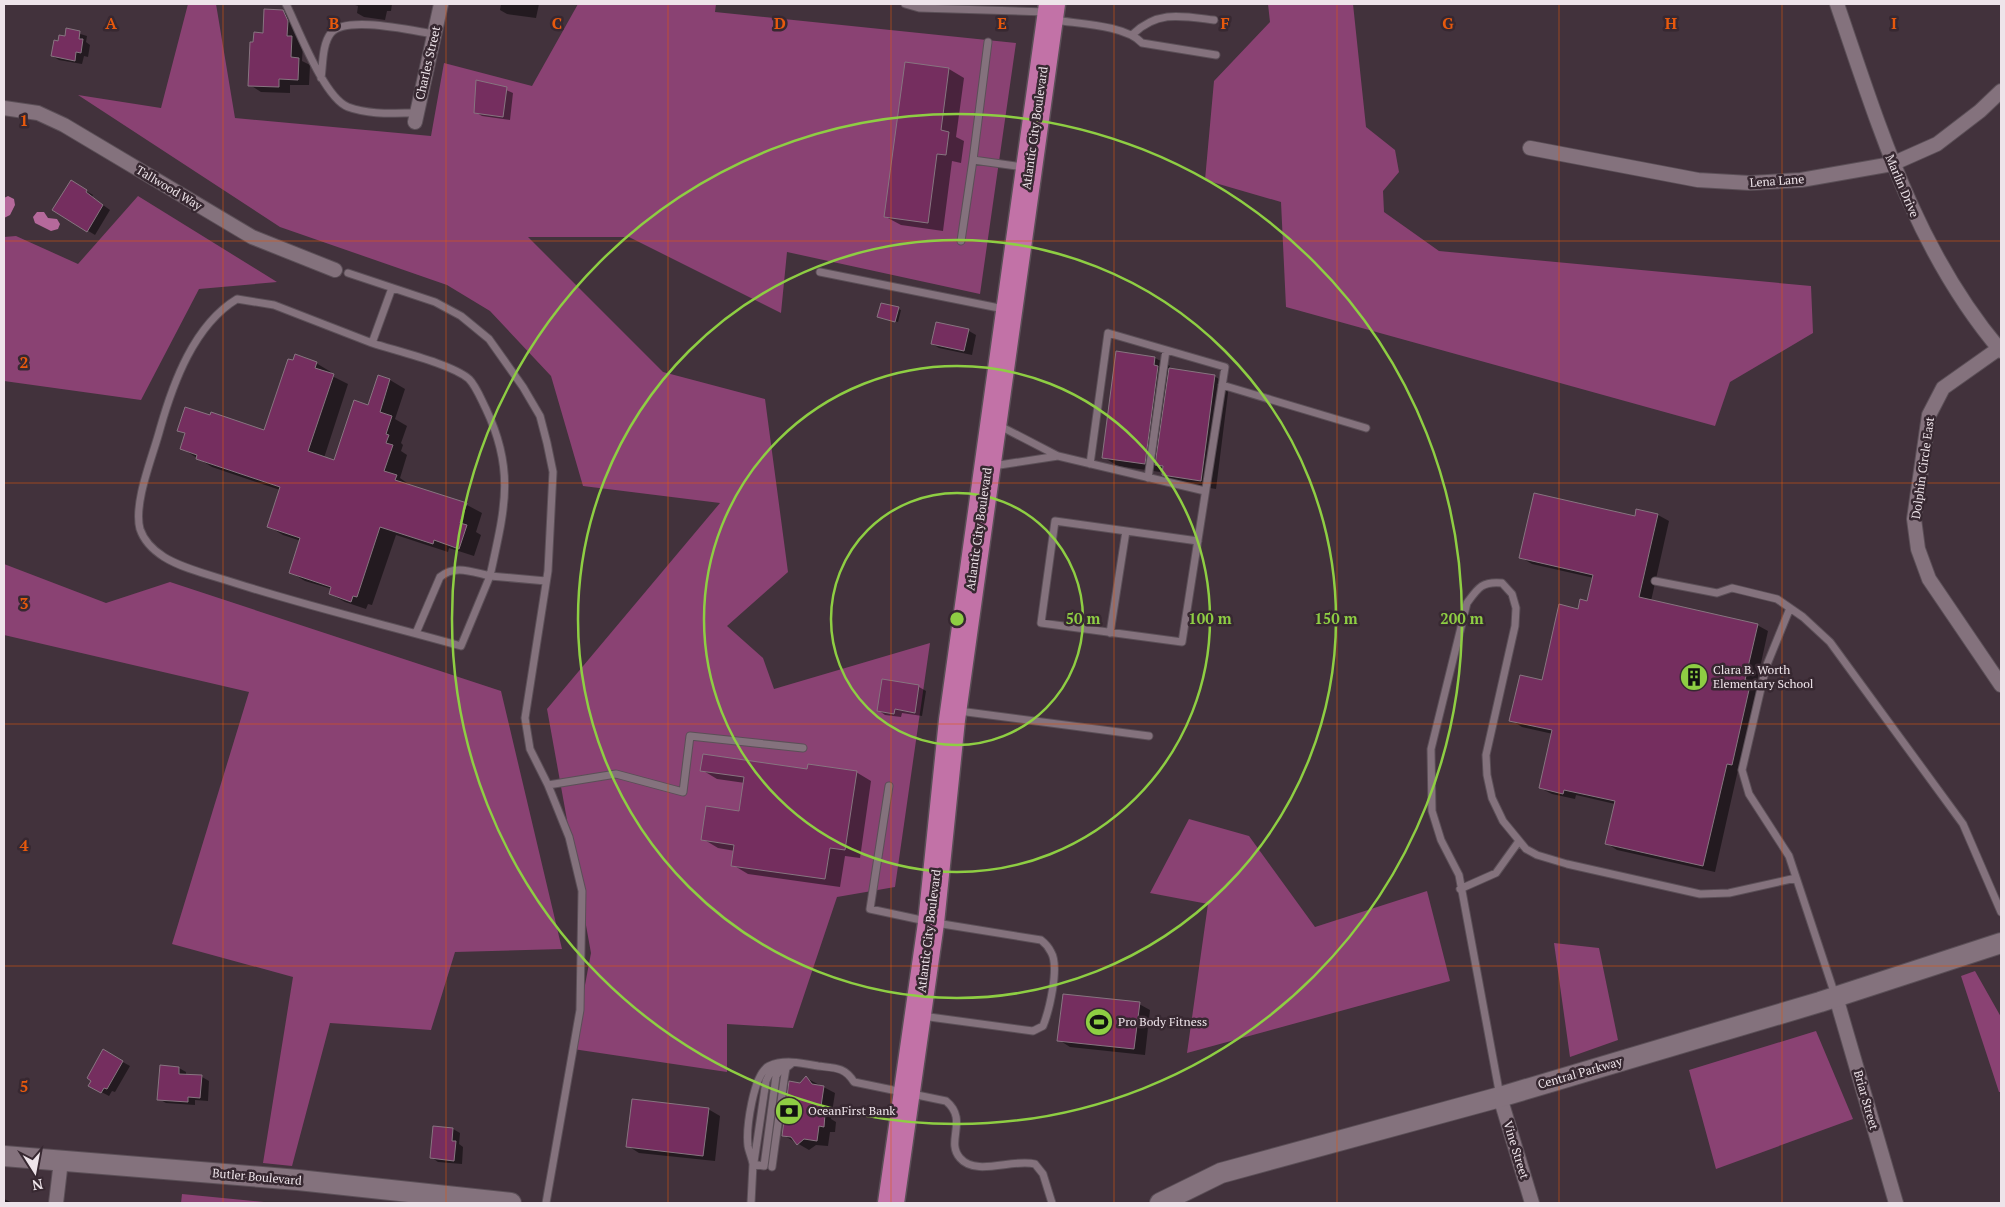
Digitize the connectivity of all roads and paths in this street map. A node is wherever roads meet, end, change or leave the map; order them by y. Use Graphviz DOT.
graph roads {
  1 [pos="286,4"];
  2 [pos="441,4"];
  3 [pos="905,4"];
  4 [pos="1836,4"];
  5 [pos="1051,12"];
  6 [pos="1214,20"];
  7 [pos="434,34"];
  8 [pos="1133,34"];
  9 [pos="988,42"];
  10 [pos="1216,55"];
  11 [pos="321,79"];
  12 [pos="2001,91"];
  13 [pos="4,108"];
  14 [pos="416,117"];
  15 [pos="1530,148"];
  16 [pos="973,160"];
  17 [pos="1892,164"];
  18 [pos="1029,168"];
  19 [pos="961,241"];
  20 [pos="342,272"];
  21 [pos="820,272"];
  22 [pos="392,288"];
  23 [pos="1010,310"];
  24 [pos="372,344"];
  25 [pos="2001,349"];
  26 [pos="1166,350"];
  27 [pos="1222,385"];
  28 [pos="994,423"];
  29 [pos="1366,428"];
  30 [pos="1058,456"];
  31 [pos="1090,464"];
  32 [pos="987,467"];
  33 [pos="1148,478"];
  34 [pos="1206,490"];
  35 [pos="1126,531"];
  36 [pos="1198,541"];
  37 [pos="490,576"];
  38 [pos="546,581"];
  39 [pos="1655,581"];
  40 [pos="1790,608"];
  41 [pos="1110,633"];
  42 [pos="416,634"];
  43 [pos="2001,685"];
  44 [pos="953,710"];
  45 [pos="1149,736"];
  46 [pos="803,748"];
  47 [pos="548,785"];
  48 [pos="889,786"];
  49 [pos="1518,841"];
  50 [pos="1796,878"];
  51 [pos="1460,889"];
  52 [pos="2001,912"];
  53 [pos="931,923"];
  54 [pos="2001,943"];
  55 [pos="1836,997"];
  56 [pos="918,1016"];
  57 [pos="793,1062"];
  58 [pos="907,1093"];
  59 [pos="1500,1096"];
  60 [pos="4,1156"];
  61 [pos="61,1161"];
  62 [pos="753,1164"];
  63 [pos="772,1167"];
  64 [pos="56,1203"];
  65 [pos="510,1203"];
  66 [pos="546,1203"];
  67 [pos="751,1203"];
  68 [pos="891,1203"];
  69 [pos="1052,1203"];
  70 [pos="1160,1203"];
  71 [pos="1532,1203"];
  72 [pos="1896,1203"];
  1 -- 11 [label="lane"];
  2 -- 7 [label="street, Charles Street"];
  3 -- 5 [label="lane"];
  4 -- 17 [label="street, Marlin Drive"];
  5 -- 8 [label="lane"];
  5 -- 18 [label="highway, Atlantic City Boulevard"];
  6 -- 8 [label="lane"];
  7 -- 11 [label="lane"];
  7 -- 14 [label="street, Charles Street"];
  8 -- 10 [label="lane"];
  9 -- 16 [label="lane"];
  11 -- 14 [label="lane"];
  12 -- 17 [label="street, Lena Lane"];
  13 -- 20 [label="street, Tallwood Way"];
  15 -- 17 [label="street, Lena Lane"];
  16 -- 18 [label="lane"];
  16 -- 19 [label="lane"];
  17 -- 25 [label="street, Marlin Drive"];
  18 -- 23 [label="highway, Atlantic City Boulevard"];
  20 -- 22 [label="lane"];
  21 -- 23 [label="lane"];
  22 -- 24 [label="lane"];
  22 -- 38 [label="lane"];
  23 -- 28 [label="highway, Atlantic City Boulevard"];
  24 -- 37 [label="lane"];
  24 -- 42 [label="lane"];
  25 -- 43 [label="street, Dolphin Circle East"];
  26 -- 27 [label="lane"];
  26 -- 31 [label="lane"];
  26 -- 33 [label="lane"];
  27 -- 29 [label="lane"];
  27 -- 34 [label="lane"];
  28 -- 30 [label="lane"];
  28 -- 32 [label="highway, Atlantic City Boulevard"];
  30 -- 31 [label="lane"];
  30 -- 32 [label="lane"];
  31 -- 33 [label="lane"];
  32 -- 44 [label="highway, Atlantic City Boulevard"];
  33 -- 34 [label="lane"];
  34 -- 36 [label="lane"];
  35 -- 36 [label="lane"];
  35 -- 41 [label="lane"];
  35 -- 41 [label="lane"];
  36 -- 41 [label="lane"];
  37 -- 38 [label="lane"];
  37 -- 42 [label="lane"];
  37 -- 42 [label="lane"];
  38 -- 47 [label="lane"];
  39 -- 40 [label="lane"];
  40 -- 50 [label="lane"];
  40 -- 52 [label="lane"];
  44 -- 45 [label="lane"];
  44 -- 53 [label="highway, Atlantic City Boulevard"];
  46 -- 47 [label="lane"];
  47 -- 66 [label="lane"];
  48 -- 53 [label="lane"];
  49 -- 50 [label="lane"];
  49 -- 51 [label="lane"];
  49 -- 51 [label="lane"];
  50 -- 55 [label="lane"];
  51 -- 59 [label="lane"];
  53 -- 56 [label="highway, Atlantic City Boulevard"];
  53 -- 56 [label="lane"];
  54 -- 55 [label="main road, Central Parkway"];
  55 -- 59 [label="main road, Central Parkway"];
  55 -- 72 [label="street, Briar Street"];
  56 -- 58 [label="highway, Atlantic City Boulevard"];
  57 -- 58 [label="lane"];
  57 -- 62 [label="lane"];
  57 -- 62 [label="lane"];
  57 -- 62 [label="lane"];
  57 -- 63 [label="lane"];
  58 -- 68 [label="highway, Atlantic City Boulevard"];
  58 -- 69 [label="lane"];
  59 -- 70 [label="main road, Central Parkway"];
  59 -- 71 [label="street, Vine Street"];
  60 -- 61 [label="main road, Butler Boulevard"];
  61 -- 64 [label="street"];
  61 -- 65 [label="main road, Butler Boulevard"];
  62 -- 67 [label="lane"];
}
